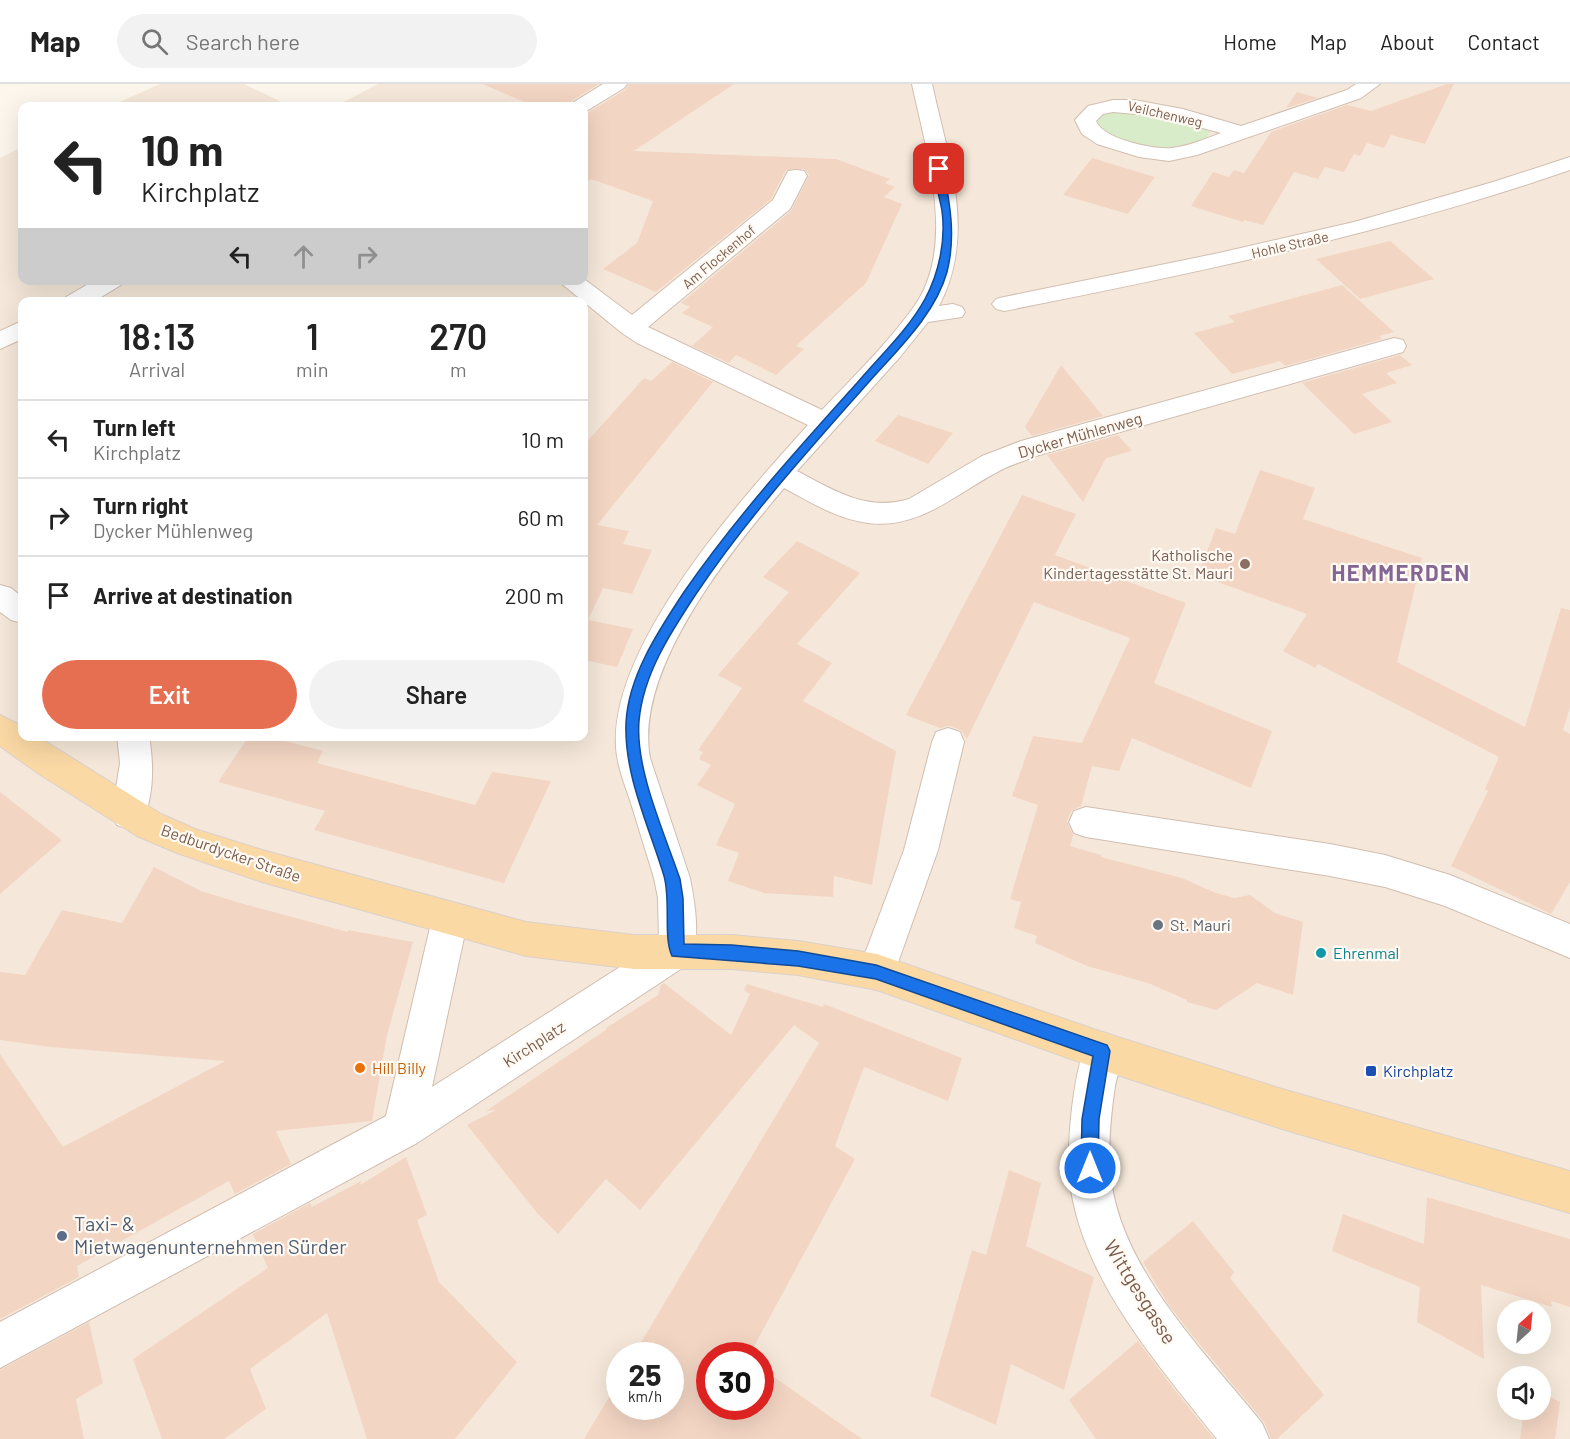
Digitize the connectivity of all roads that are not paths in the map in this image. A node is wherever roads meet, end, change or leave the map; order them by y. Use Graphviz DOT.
graph roads {
  1 [pos="617,84"];
  2 [pos="922,84"];
  3 [pos="1370,84"];
  4 [pos="588,102"];
  5 [pos="1241,133"];
  6 [pos="1570,163"];
  7 [pos="796,176"];
  8 [pos="104,285"];
  9 [pos="576,285"];
  10 [pos="83,297"];
  11 [pos="1004,304"];
  12 [pos="953,312"];
  13 [pos="920,315"];
  14 [pos="631,328"];
  15 [pos="18,331"];
  16 [pos="0,341"];
  17 [pos="1394,346"];
  18 [pos="826,423"];
  19 [pos="780,474"];
  20 [pos="0,596"];
  21 [pos="18,609"];
  22 [pos="0,728"];
  23 [pos="18,740"];
  24 [pos="20,741"];
  25 [pos="134,741"];
  26 [pos="948,742"];
  27 [pos="129,814"];
  28 [pos="1086,822"];
  29 [pos="450,919"];
  30 [pos="1570,941"];
  31 [pos="677,951"];
  32 [pos="876,972"];
  33 [pos="1102,1051"];
  34 [pos="403,1129"];
  35 [pos="1570,1192"];
  36 [pos="0,1346"];
  37 [pos="1246,1439"];
  1 -- 4 [label="street"];
  2 -- 13 [label="street"];
  3 -- 5 [label="street, Veilchenweg"];
  5 -- 5 [label="street, Veilchenweg"];
  6 -- 11 [label="street, Hohle Straße"];
  7 -- 14 [label="street, Am Flockenhof"];
  8 -- 10 [label="street"];
  9 -- 14 [label="street"];
  12 -- 13 [label="street"];
  13 -- 18 [label="street"];
  14 -- 18 [label="street"];
  15 -- 16 [label="street"];
  17 -- 19 [label="street, Dycker Mühlenweg"];
  18 -- 19 [label="street"];
  19 -- 31 [label="street"];
  20 -- 21 [label="street"];
  22 -- 23 [label="main road, Bedburdycker Straße"];
  24 -- 27 [label="main road, Bedburdycker Straße"];
  25 -- 27 [label="street"];
  26 -- 32 [label="street"];
  27 -- 29 [label="main road, Bedburdycker Straße"];
  28 -- 30 [label="street"];
  29 -- 31 [label="main road, Bedburdycker Straße"];
  29 -- 34 [label="street"];
  31 -- 32 [label="main road"];
  31 -- 34 [label="street, Kirchplatz"];
  32 -- 33 [label="main road"];
  33 -- 35 [label="main road"];
  33 -- 37 [label="street, Wittgesgasse"];
  34 -- 36 [label="street, Kirchplatz"];
}
